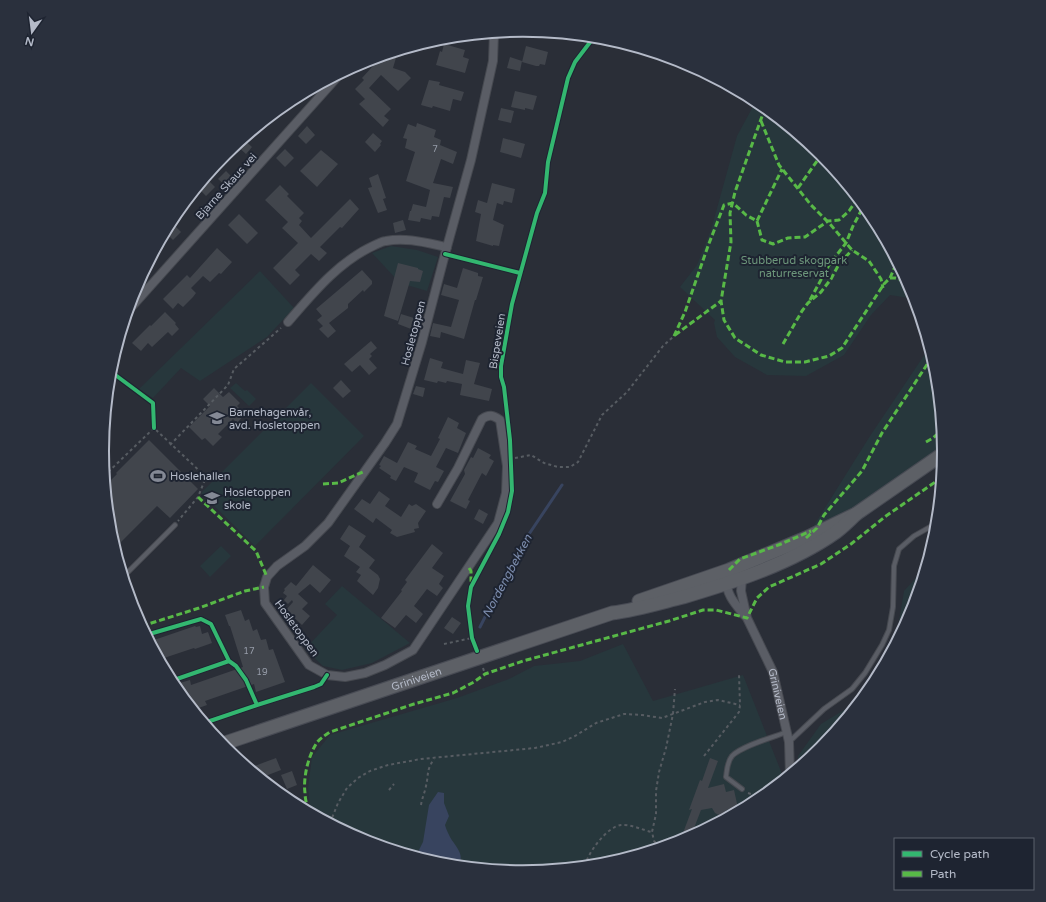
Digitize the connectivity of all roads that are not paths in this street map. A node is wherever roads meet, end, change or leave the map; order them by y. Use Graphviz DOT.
graph roads {
  1 [pos="494,38"];
  2 [pos="330,85"];
  3 [pos="447,247"];
  4 [pos="139,299"];
  5 [pos="288,322"];
  6 [pos="937,458"];
  7 [pos="437,504"];
  8 [pos="856,514"];
  9 [pos="175,524"];
  10 [pos="930,527"];
  11 [pos="729,570"];
  12 [pos="127,572"];
  13 [pos="742,578"];
  14 [pos="727,584"];
  15 [pos="612,613"];
  16 [pos="747,618"];
  17 [pos="787,732"];
  18 [pos="228,742"];
  19 [pos="789,742"];
  20 [pos="790,767"];
  21 [pos="742,789"];
  1 -- 3 [label="street, Hosletoppen"];
  2 -- 4 [label="street, Bjarne Skaus vei"];
  3 -- 5 [label="street"];
  3 -- 7 [label="street, Hosletoppen"];
  6 -- 8 [label="main road, Griniveien"];
  8 -- 11 [label="main road, Griniveien"];
  8 -- 13 [label="main road, Griniveien"];
  9 -- 12 [label="lane"];
  10 -- 19 [label="lane"];
  11 -- 14 [label="street, Griniveien"];
  11 -- 15 [label="main road, Griniveien"];
  13 -- 14 [label="main road, Griniveien"];
  13 -- 16 [label="street, Griniveien"];
  14 -- 15 [label="main road, Griniveien"];
  14 -- 16 [label="street, Griniveien"];
  15 -- 18 [label="main road, Griniveien"];
  16 -- 17 [label="street, Griniveien"];
  17 -- 19 [label="street, Griniveien"];
  17 -- 21 [label="lane"];
  19 -- 20 [label="street, Griniveien"];
}
